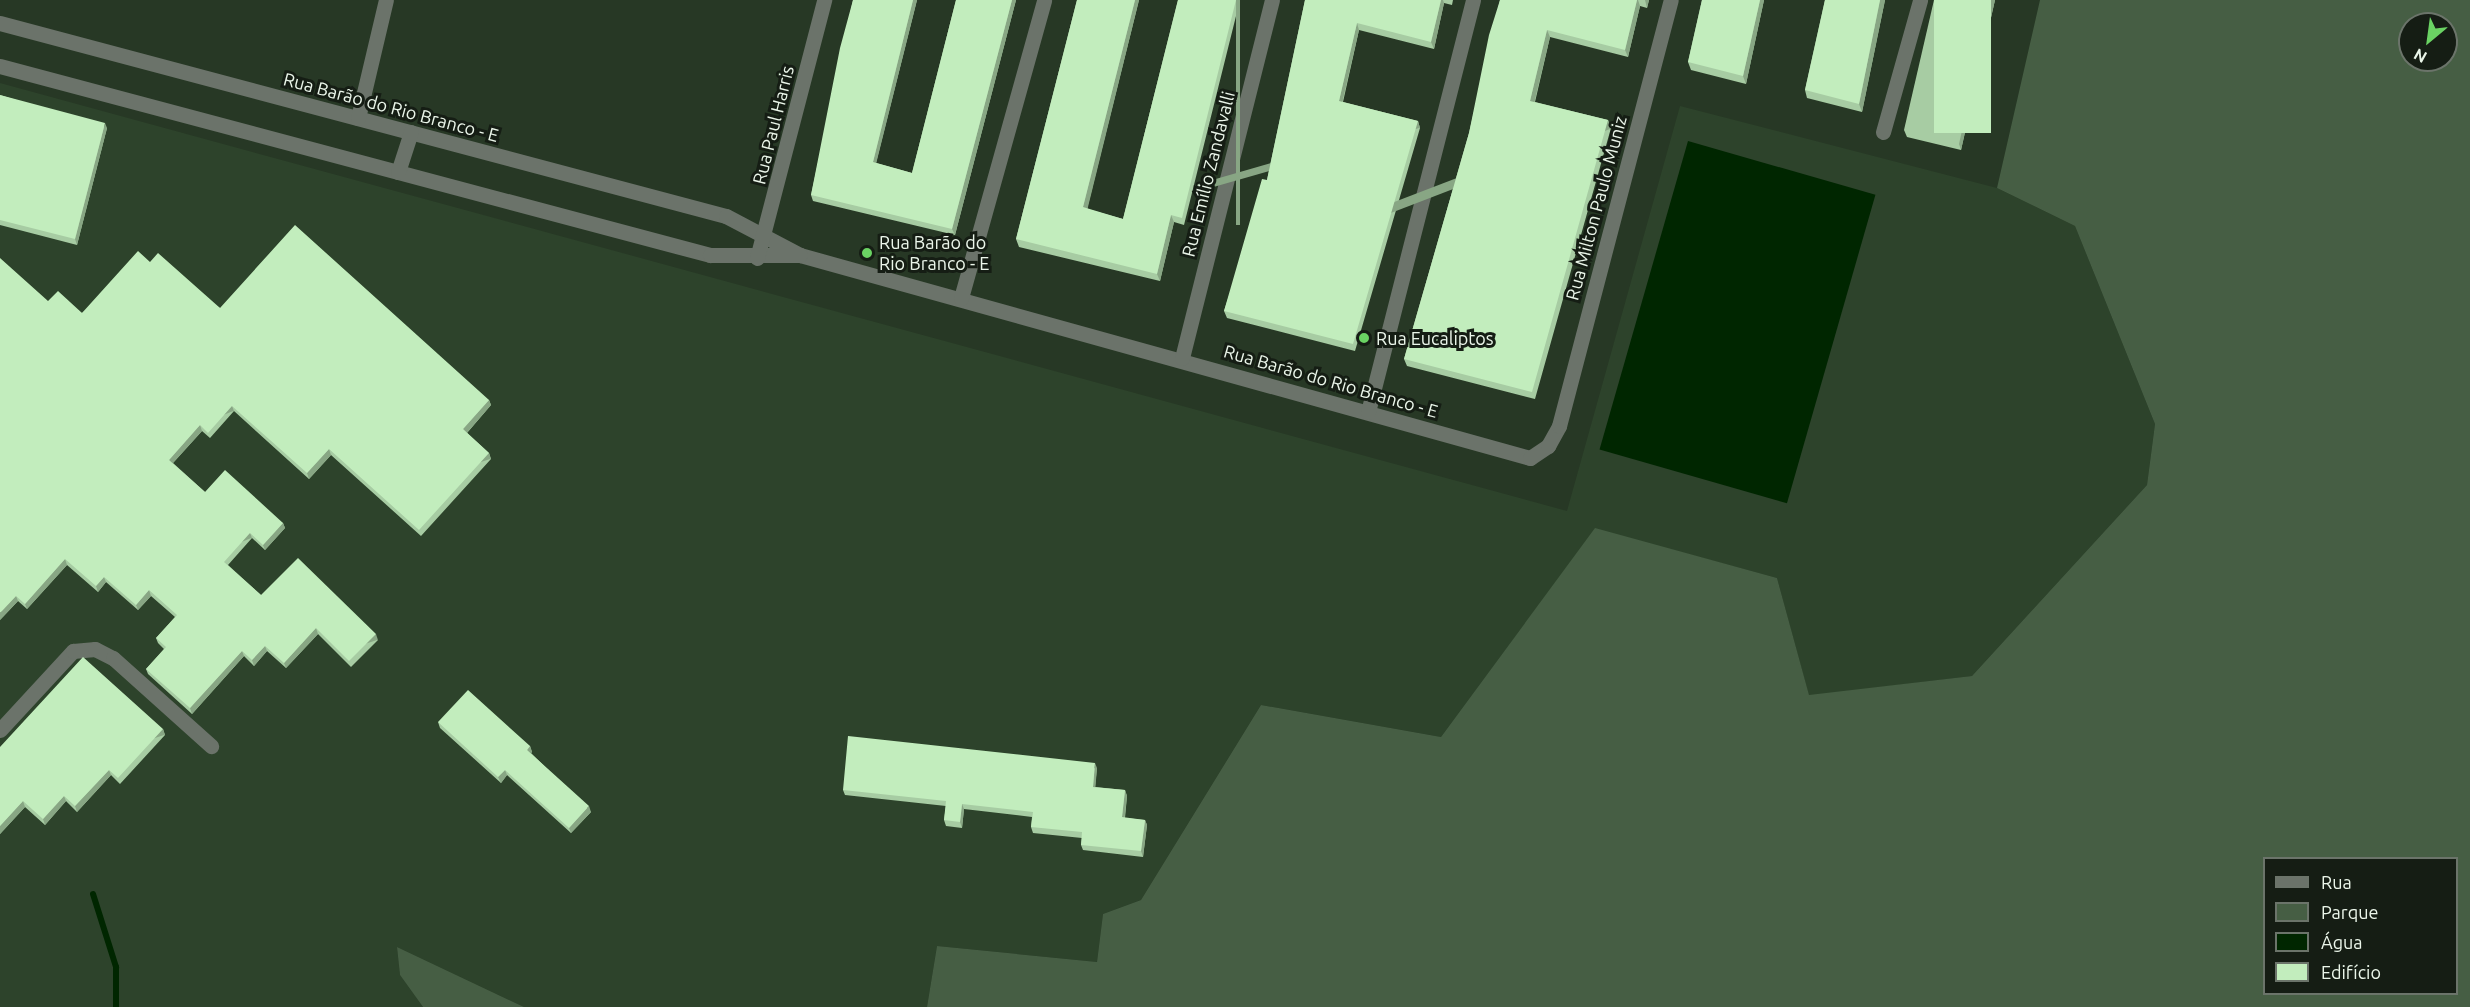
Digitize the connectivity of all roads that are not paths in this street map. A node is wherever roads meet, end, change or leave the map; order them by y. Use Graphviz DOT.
graph roads {
  1 [pos="386,0"];
  2 [pos="824,0"];
  3 [pos="1044,0"];
  4 [pos="1272,0"];
  5 [pos="1473,0"];
  6 [pos="1671,0"];
  7 [pos="1920,0"];
  8 [pos="0,23"];
  9 [pos="0,66"];
  10 [pos="358,118"];
  11 [pos="411,132"];
  12 [pos="1883,132"];
  13 [pos="398,172"];
  14 [pos="766,234"];
  15 [pos="800,255"];
  16 [pos="757,258"];
  17 [pos="961,298"];
  18 [pos="1182,358"];
  19 [pos="1368,412"];
  20 [pos="1559,426"];
  21 [pos="0,730"];
  22 [pos="211,746"];
  1 -- 10 [label="street"];
  2 -- 14 [label="street, Rua Paul Harris"];
  3 -- 17 [label="street"];
  4 -- 18 [label="street, Rua Emílio Zandavalli"];
  5 -- 19 [label="street"];
  6 -- 20 [label="street, Rua Milton Paulo Muniz"];
  7 -- 12 [label="street"];
  8 -- 10 [label="street, Rua Barão do Rio Branco - E"];
  9 -- 13 [label="street, Rua Barão do Rio Branco - E"];
  10 -- 11 [label="street, Rua Barão do Rio Branco - E"];
  11 -- 13 [label="street"];
  11 -- 14 [label="street, Rua Barão do Rio Branco - E"];
  13 -- 16 [label="street, Rua Barão do Rio Branco - E"];
  14 -- 15 [label="street, Rua Barão do Rio Branco - E"];
  14 -- 16 [label="street, Rua Paul Harris"];
  15 -- 16 [label="street, Rua Barão do Rio Branco - E"];
  15 -- 17 [label="street, Rua Barão do Rio Branco - E"];
  17 -- 18 [label="street, Rua Barão do Rio Branco - E"];
  18 -- 19 [label="street, Rua Barão do Rio Branco - E"];
  19 -- 20 [label="street, Rua Barão do Rio Branco - E"];
  21 -- 22 [label="street"];
}
